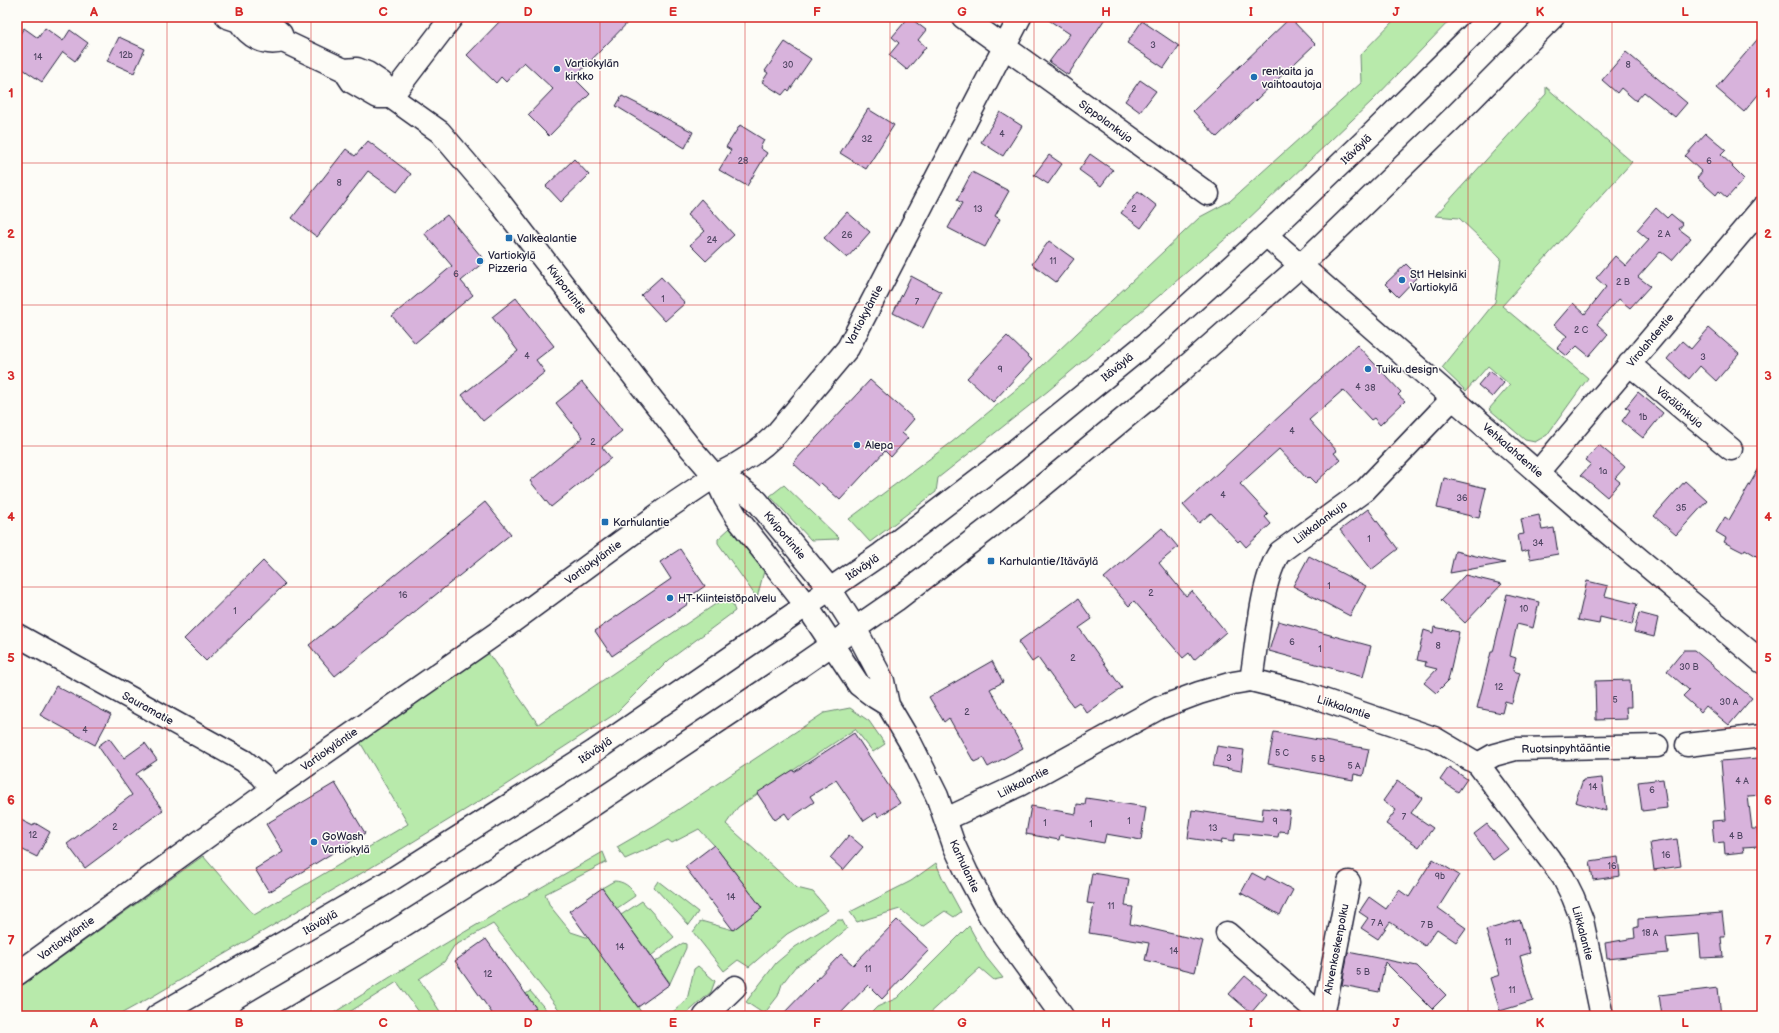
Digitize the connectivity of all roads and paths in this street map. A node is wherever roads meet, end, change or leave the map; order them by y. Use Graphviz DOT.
graph roads {
  1 [pos="452,17"];
  2 [pos="963,17"];
  3 [pos="1020,17"];
  4 [pos="1490,17"];
  5 [pos="1553,17"];
  6 [pos="230,18"];
  7 [pos="1004,48"];
  8 [pos="391,97"];
  9 [pos="1208,194"];
  10 [pos="1762,208"];
  11 [pos="1266,235"];
  12 [pos="1300,266"];
  13 [pos="1630,364"];
  14 [pos="1453,398"];
  15 [pos="1731,449"];
  16 [pos="1538,472"];
  17 [pos="715,476"];
  18 [pos="830,589"];
  19 [pos="806,605"];
  20 [pos="855,628"];
  21 [pos="17,635"];
  22 [pos="833,644"];
  23 [pos="1762,662"];
  24 [pos="1251,680"];
  25 [pos="888,705"];
  26 [pos="1762,736"];
  27 [pos="1687,745"];
  28 [pos="1657,746"];
  29 [pos="1478,764"];
  30 [pos="273,789"];
  31 [pos="946,819"];
  32 [pos="1349,882"];
  33 [pos="1227,933"];
  34 [pos="17,974"];
  35 [pos="735,986"];
  36 [pos="158,1016"];
  37 [pos="250,1016"];
  38 [pos="705,1016"];
  39 [pos="1062,1016"];
  40 [pos="1322,1016"];
  41 [pos="1602,1016"];
  1 -- 8 [label="main road"];
  2 -- 7 [label="main road, Sippolankuja"];
  3 -- 7 [label="main road, Vartiokyläntie"];
  4 -- 11 [label="main road, Itäväylä"];
  5 -- 12 [label="main road"];
  6 -- 8 [label="main road, Kiviportintie"];
  7 -- 9 [label="main road, Sippolankuja"];
  7 -- 17 [label="main road, Vartiokyläntie"];
  8 -- 17 [label="main road, Kiviportintie"];
  10 -- 13 [label="main road, Virolahdentie"];
  11 -- 12 [label="main road, Vehkalahdentie"];
  11 -- 18 [label="main road, Itäväylä"];
  12 -- 14 [label="main road, Vehkalahdentie"];
  12 -- 20 [label="main road"];
  13 -- 15 [label="main road, Värälänkuja"];
  13 -- 16 [label="main road, Virolahdentie"];
  14 -- 16 [label="main road, Vehkalahdentie"];
  14 -- 24 [label="main road, Liikkalankuja"];
  16 -- 23 [label="main road, Vehkalahdentie"];
  17 -- 18 [label="main road, Kiviportintie"];
  17 -- 19 [label="main road, Kiviportintie"];
  17 -- 30 [label="main road, Vartiokyläntie"];
  18 -- 19 [label="main road, Itäväylä"];
  18 -- 20 [label="main road, Karhulantie"];
  19 -- 22 [label="main road, Karhulantie"];
  19 -- 36 [label="main road, Itäväylä"];
  20 -- 22 [label="main road"];
  20 -- 25 [label="main road, Karhulantie"];
  21 -- 30 [label="main road, Sauramatie"];
  22 -- 25 [label="main road, Karhulantie"];
  22 -- 37 [label="main road"];
  24 -- 29 [label="main road, Liikkalantie"];
  24 -- 31 [label="main road, Liikkalantie"];
  25 -- 31 [label="main road, Karhulantie"];
  26 -- 27 [label="main road"];
  28 -- 29 [label="main road, Ruotsinpyhtääntie"];
  29 -- 41 [label="main road, Liikkalantie"];
  30 -- 34 [label="main road, Vartiokyläntie"];
  31 -- 39 [label="main road, Karhulantie"];
  32 -- 40 [label="main road, Ahvenkoskenpolku"];
  33 -- 40 [label="main road, Ahvenkoskenpolku"];
  35 -- 38 [label="main road"];
}
